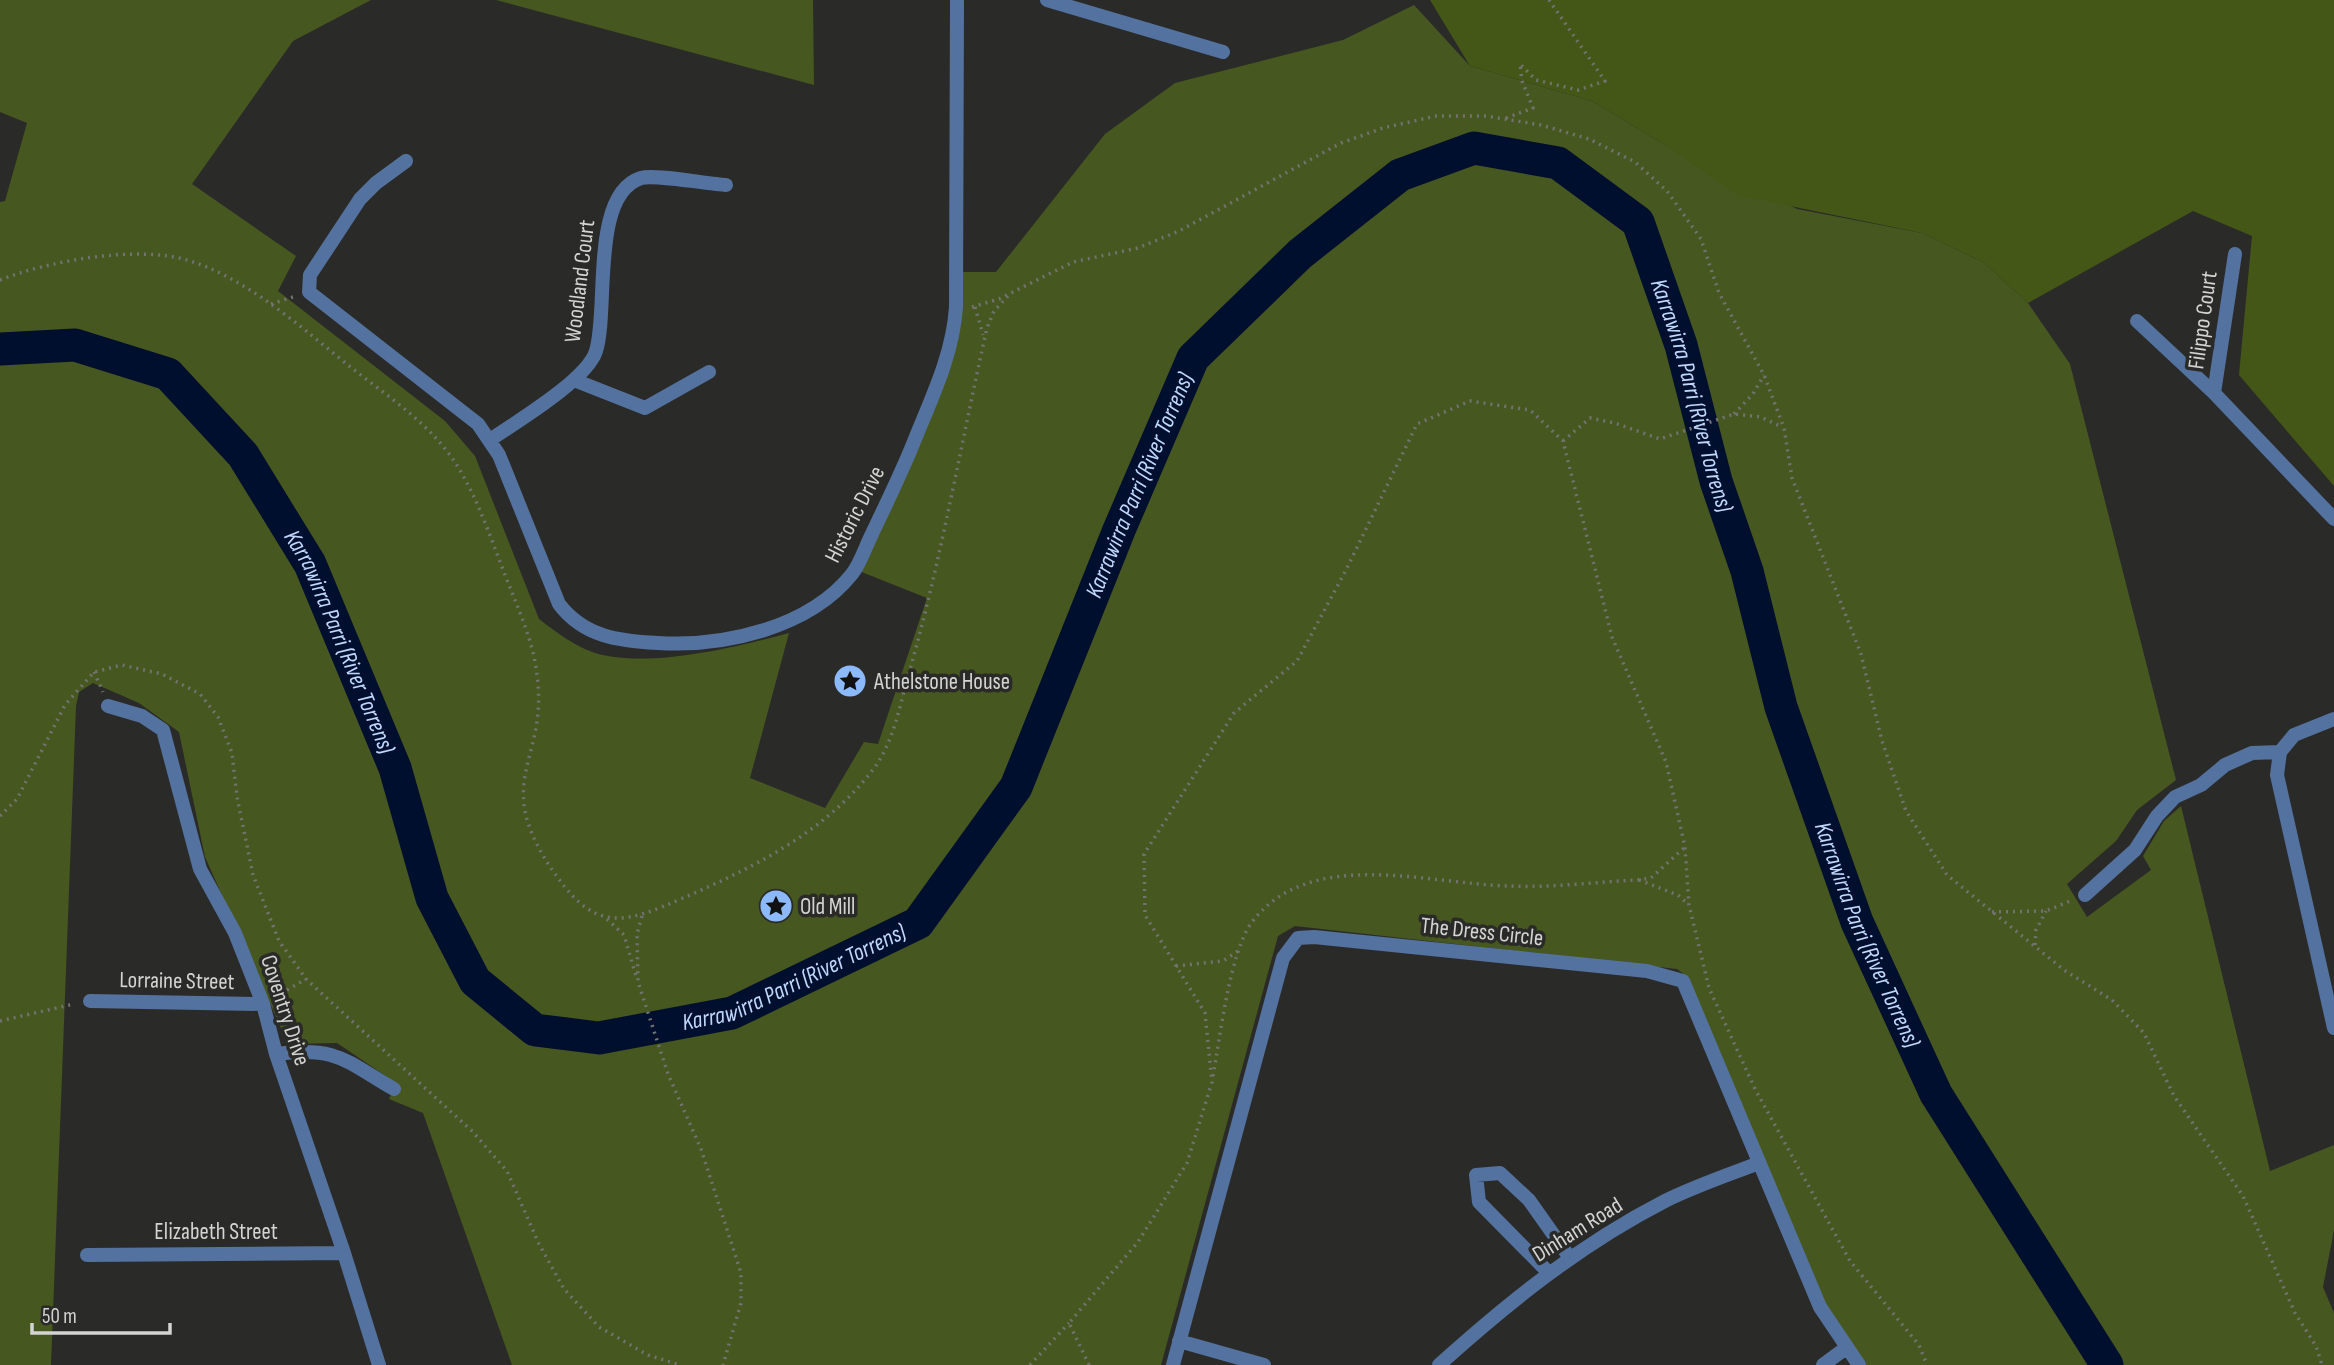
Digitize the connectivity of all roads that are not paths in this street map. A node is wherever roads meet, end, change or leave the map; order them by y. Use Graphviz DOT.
graph roads {
  1 [pos="957,0"];
  2 [pos="1047,0"];
  3 [pos="1223,52"];
  4 [pos="405,161"];
  5 [pos="726,185"];
  6 [pos="2235,254"];
  7 [pos="2137,321"];
  8 [pos="709,372"];
  9 [pos="574,380"];
  10 [pos="2214,393"];
  11 [pos="490,440"];
  12 [pos="2334,519"];
  13 [pos="108,706"];
  14 [pos="2334,719"];
  15 [pos="2280,752"];
  16 [pos="2085,895"];
  17 [pos="90,1000"];
  18 [pos="263,1004"];
  19 [pos="2334,1028"];
  20 [pos="276,1054"];
  21 [pos="394,1089"];
  22 [pos="1759,1163"];
  23 [pos="344,1253"];
  24 [pos="87,1255"];
  25 [pos="1570,1258"];
  26 [pos="1548,1272"];
  27 [pos="1179,1341"];
  28 [pos="1846,1348"];
  29 [pos="379,1365"];
  30 [pos="1173,1365"];
  31 [pos="1264,1365"];
  32 [pos="1439,1365"];
  33 [pos="1822,1365"];
  34 [pos="1859,1365"];
  1 -- 11 [label="street, Historic Drive"];
  2 -- 3 [label="street"];
  4 -- 11 [label="street, Historic Drive"];
  5 -- 9 [label="street, Woodland Court"];
  6 -- 10 [label="street, Filippo Court"];
  7 -- 10 [label="street, Filippo Court"];
  8 -- 9 [label="street"];
  9 -- 11 [label="street, Woodland Court"];
  10 -- 12 [label="street, Filippo Court"];
  13 -- 18 [label="street, Coventry Drive"];
  14 -- 15 [label="street"];
  15 -- 16 [label="street"];
  15 -- 19 [label="street"];
  17 -- 18 [label="street, Lorraine Street"];
  18 -- 20 [label="street, Coventry Drive"];
  20 -- 21 [label="street"];
  20 -- 23 [label="street, Coventry Drive"];
  22 -- 25 [label="street, Dinham Road"];
  22 -- 27 [label="street, The Dress Circle"];
  22 -- 28 [label="street, The Dress Circle"];
  23 -- 24 [label="street, Elizabeth Street"];
  23 -- 29 [label="street, Coventry Drive"];
  25 -- 26 [label="street, Dinham Road"];
  25 -- 26 [label="street"];
  26 -- 32 [label="street, Dinham Road"];
  27 -- 30 [label="street, The Dress Circle"];
  27 -- 31 [label="street"];
  28 -- 33 [label="street"];
  28 -- 34 [label="street, The Dress Circle"];
}
